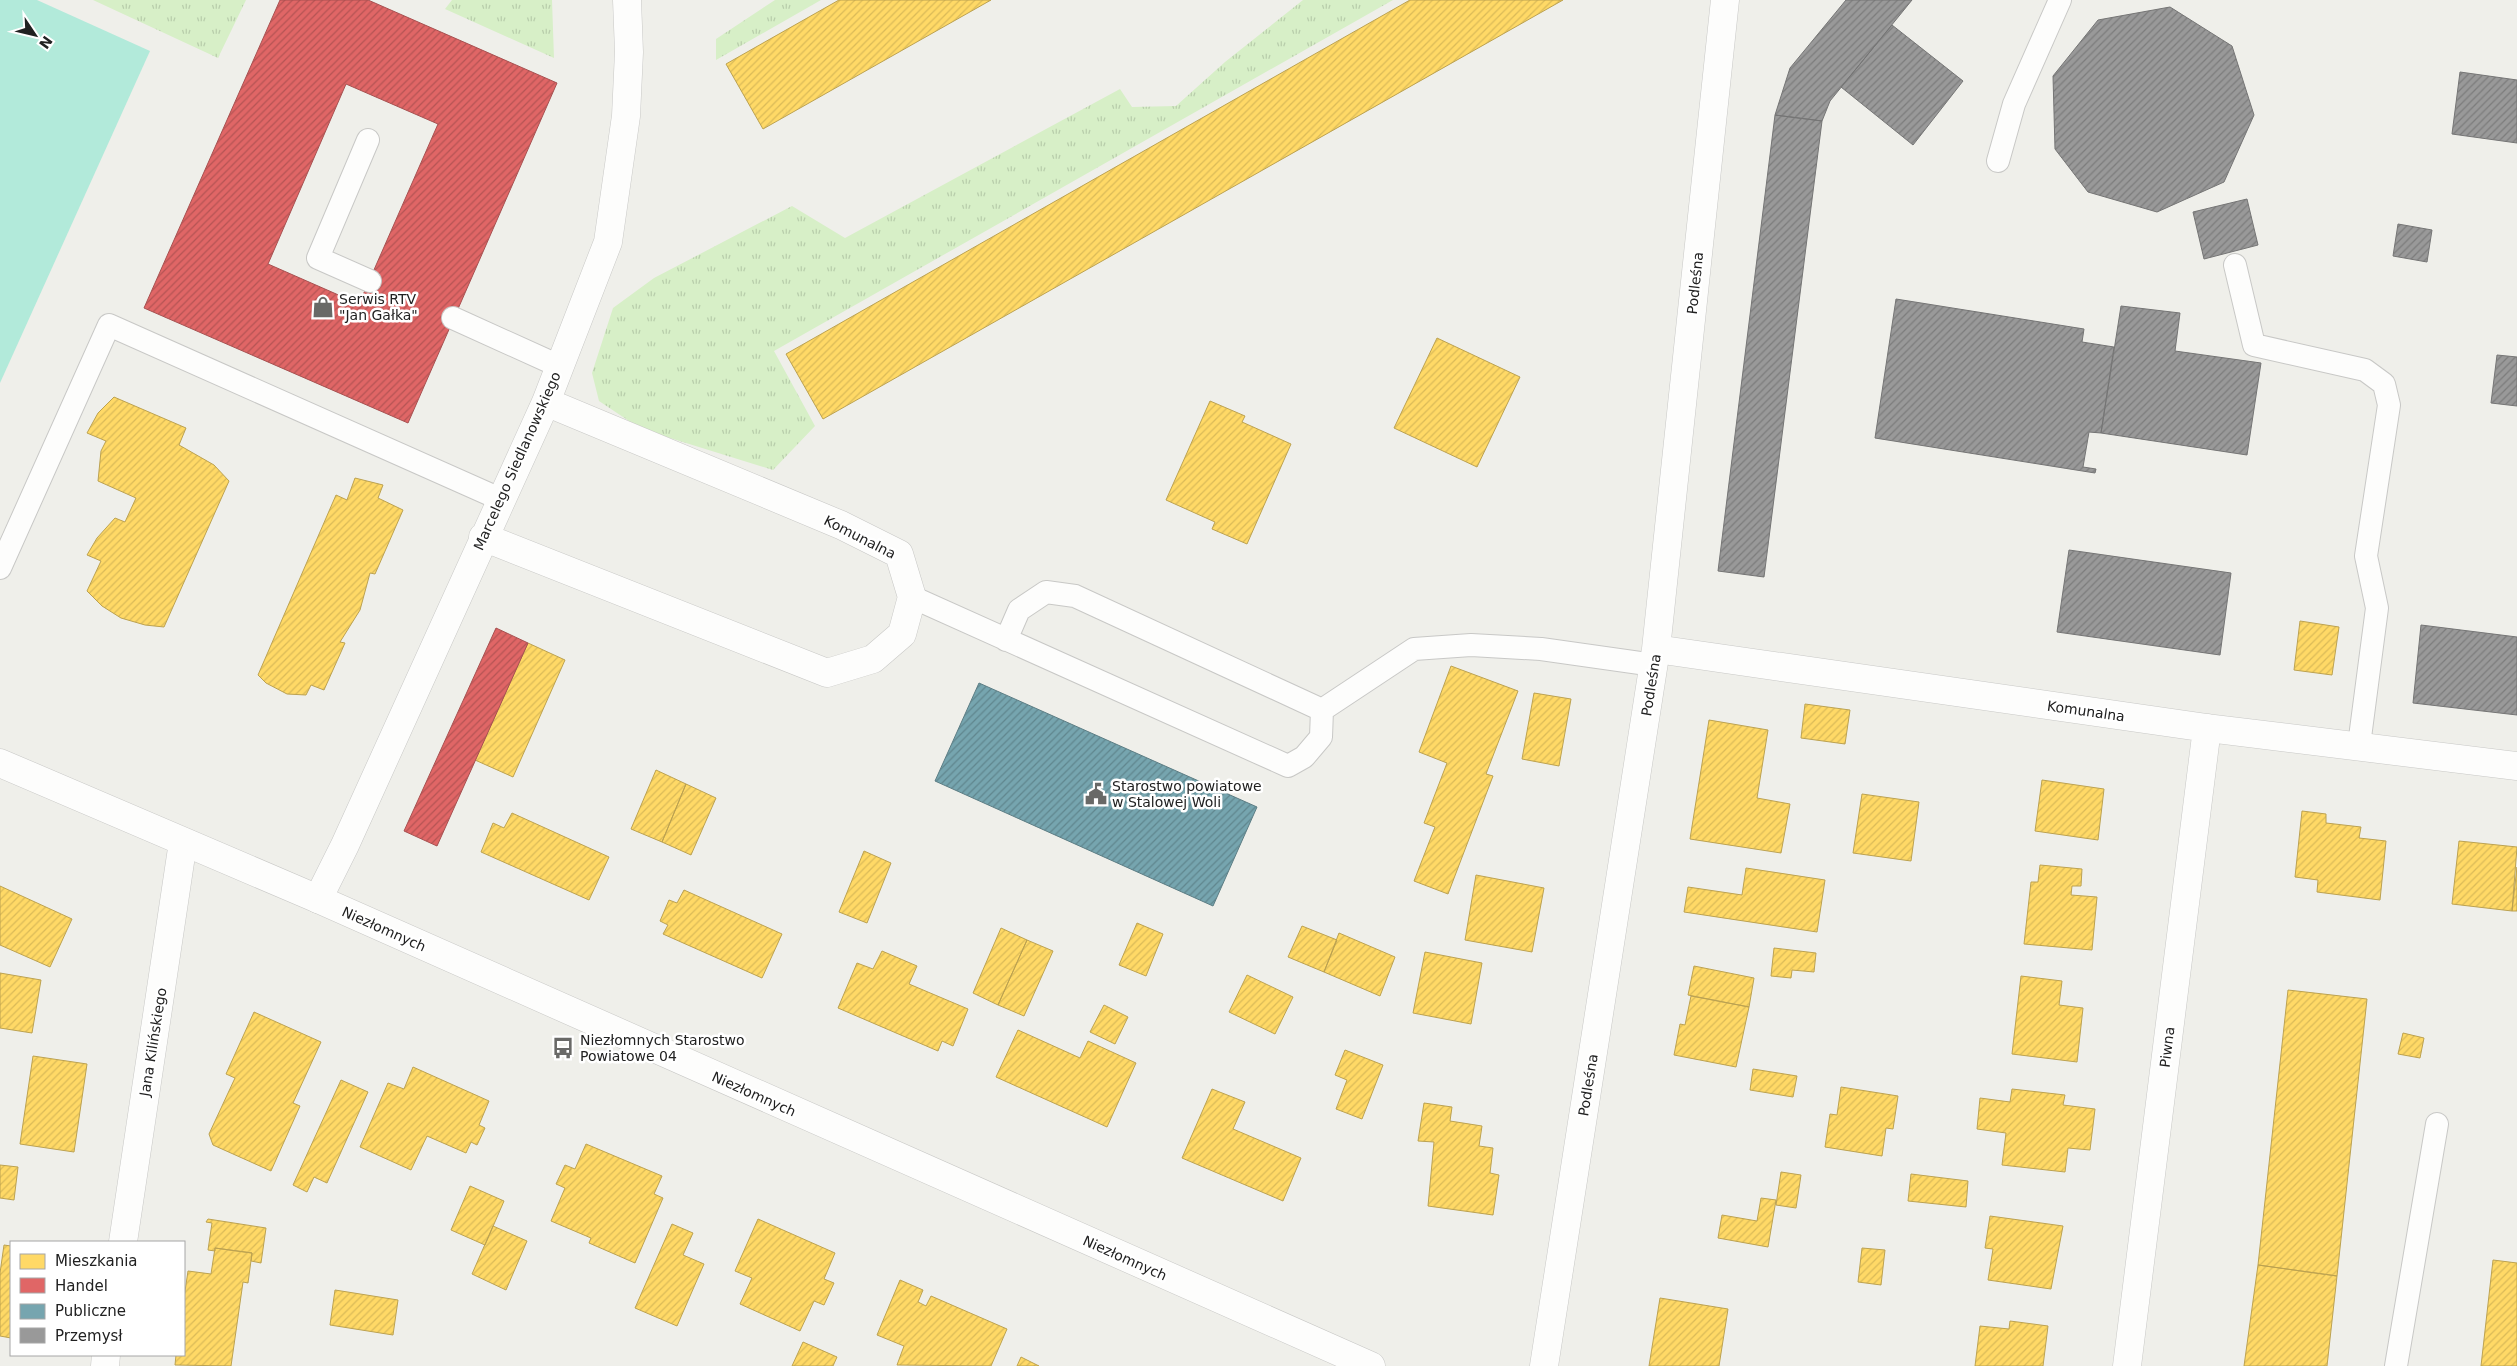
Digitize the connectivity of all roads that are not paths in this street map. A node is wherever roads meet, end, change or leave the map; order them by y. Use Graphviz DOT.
graph roads {
  1 [pos="627,0"];
  2 [pos="1725,0"];
  3 [pos="2060,0"];
  4 [pos="368,140"];
  5 [pos="1998,161"];
  6 [pos="2235,265"];
  7 [pos="370,281"];
  8 [pos="453,318"];
  9 [pos="560,366"];
  10 [pos="546,402"];
  11 [pos="500,499"];
  12 [pos="483,537"];
  13 [pos="0,568"];
  14 [pos="912,597"];
  15 [pos="1006,640"];
  16 [pos="1655,657"];
  17 [pos="1322,710"];
  18 [pos="2206,728"];
  19 [pos="2359,745"];
  20 [pos="0,763"];
  21 [pos="2517,766"];
  22 [pos="183,842"];
  23 [pos="318,899"];
  24 [pos="2437,1124"];
  25 [pos="123,1241"];
  26 [pos="1371,1366"];
  27 [pos="1544,1366"];
  28 [pos="2127,1366"];
  29 [pos="2396,1366"];
  1 -- 9 [label="street, Marcelego Siedlanowskiego"];
  2 -- 16 [label="street, Podleśna"];
  3 -- 5 [label="lane"];
  4 -- 7 [label="lane"];
  6 -- 19 [label="lane"];
  8 -- 9 [label="lane"];
  9 -- 10 [label="street, Marcelego Siedlanowskiego"];
  10 -- 11 [label="street, Marcelego Siedlanowskiego"];
  10 -- 14 [label="street, Komunalna"];
  11 -- 12 [label="street, Marcelego Siedlanowskiego"];
  11 -- 13 [label="lane"];
  12 -- 14 [label="street"];
  12 -- 23 [label="street, Marcelego Siedlanowskiego"];
  14 -- 15 [label="lane"];
  15 -- 17 [label="lane"];
  15 -- 17 [label="lane"];
  16 -- 17 [label="lane"];
  16 -- 18 [label="street, Komunalna"];
  16 -- 27 [label="street, Podleśna"];
  18 -- 19 [label="street, Komunalna"];
  18 -- 28 [label="street, Piwna"];
  19 -- 21 [label="street, Komunalna"];
  20 -- 22 [label="street, Niezłomnych"];
  22 -- 23 [label="street, Niezłomnych"];
  22 -- 25 [label="street, Jana Kilińskiego"];
  23 -- 26 [label="street, Niezłomnych"];
  24 -- 29 [label="lane"];
}
